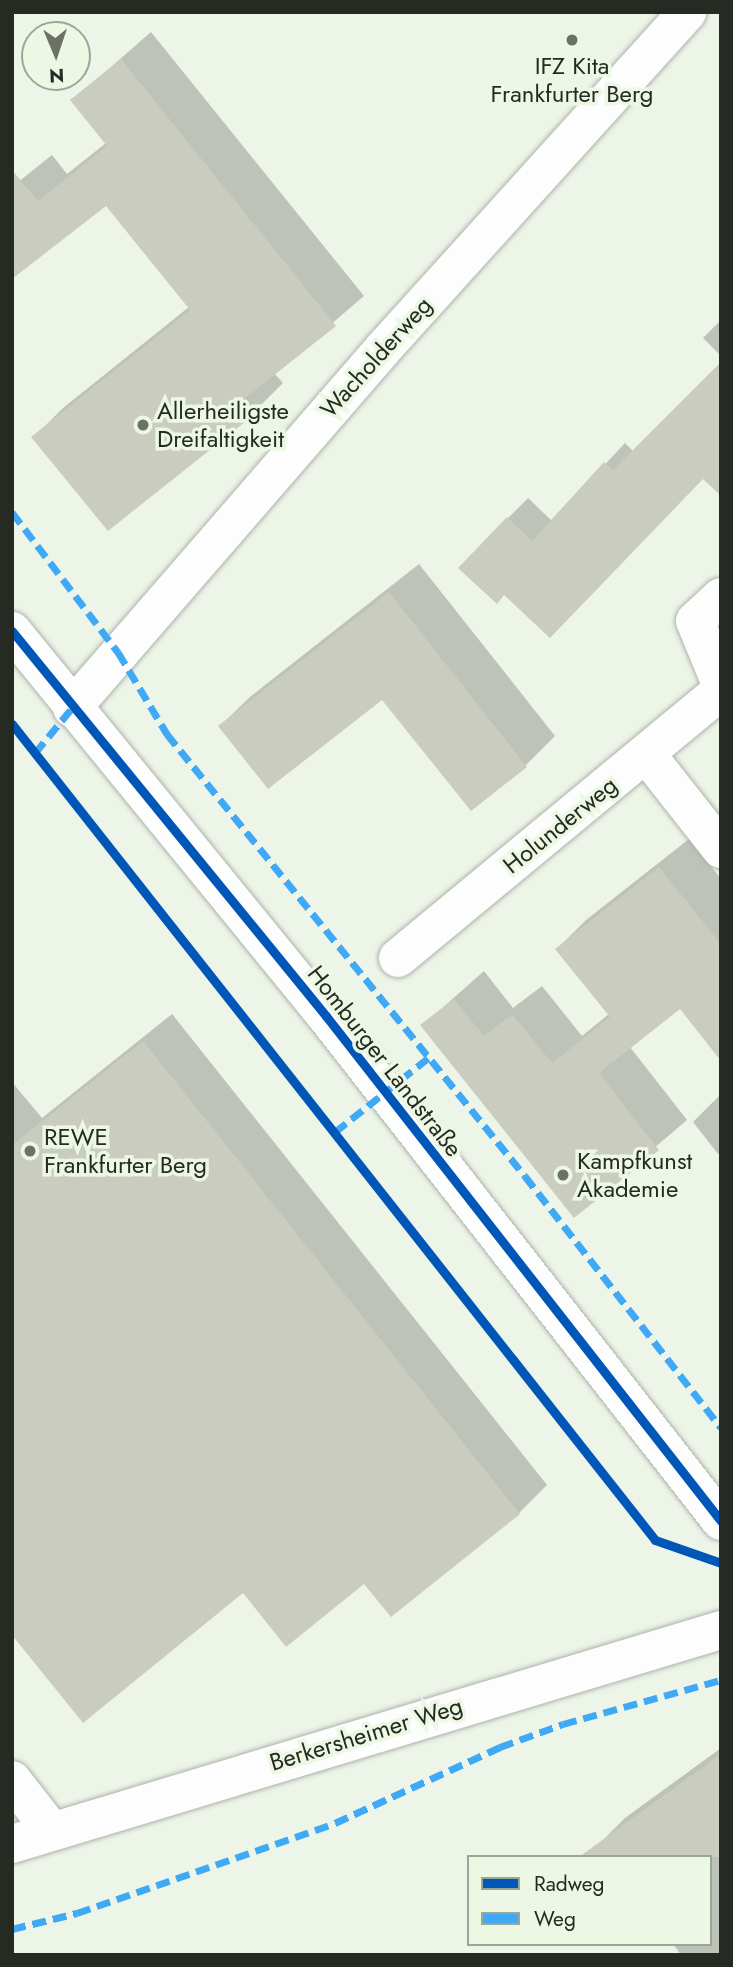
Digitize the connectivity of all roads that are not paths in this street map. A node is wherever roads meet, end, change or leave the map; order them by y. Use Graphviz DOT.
graph roads {
  1 [pos="687,12"];
  2 [pos="721,597"];
  3 [pos="12,631"];
  4 [pos="721,684"];
  5 [pos="721,691"];
  6 [pos="72,708"];
  7 [pos="647,755"];
  8 [pos="721,849"];
  9 [pos="397,958"];
  10 [pos="721,1521"];
  11 [pos="721,1630"];
  12 [pos="12,1780"];
  13 [pos="51,1830"];
  14 [pos="12,1844"];
  1 -- 6 [label="street, Wacholderweg"];
  2 -- 4 [label="street"];
  3 -- 6 [label="street, Homburger Landstraße"];
  5 -- 7 [label="street, Holunderweg"];
  6 -- 10 [label="street, Homburger Landstraße"];
  7 -- 8 [label="street"];
  7 -- 9 [label="street, Holunderweg"];
  11 -- 13 [label="street, Berkersheimer Weg"];
  12 -- 13 [label="street"];
  13 -- 14 [label="street, Berkersheimer Weg"];
}
